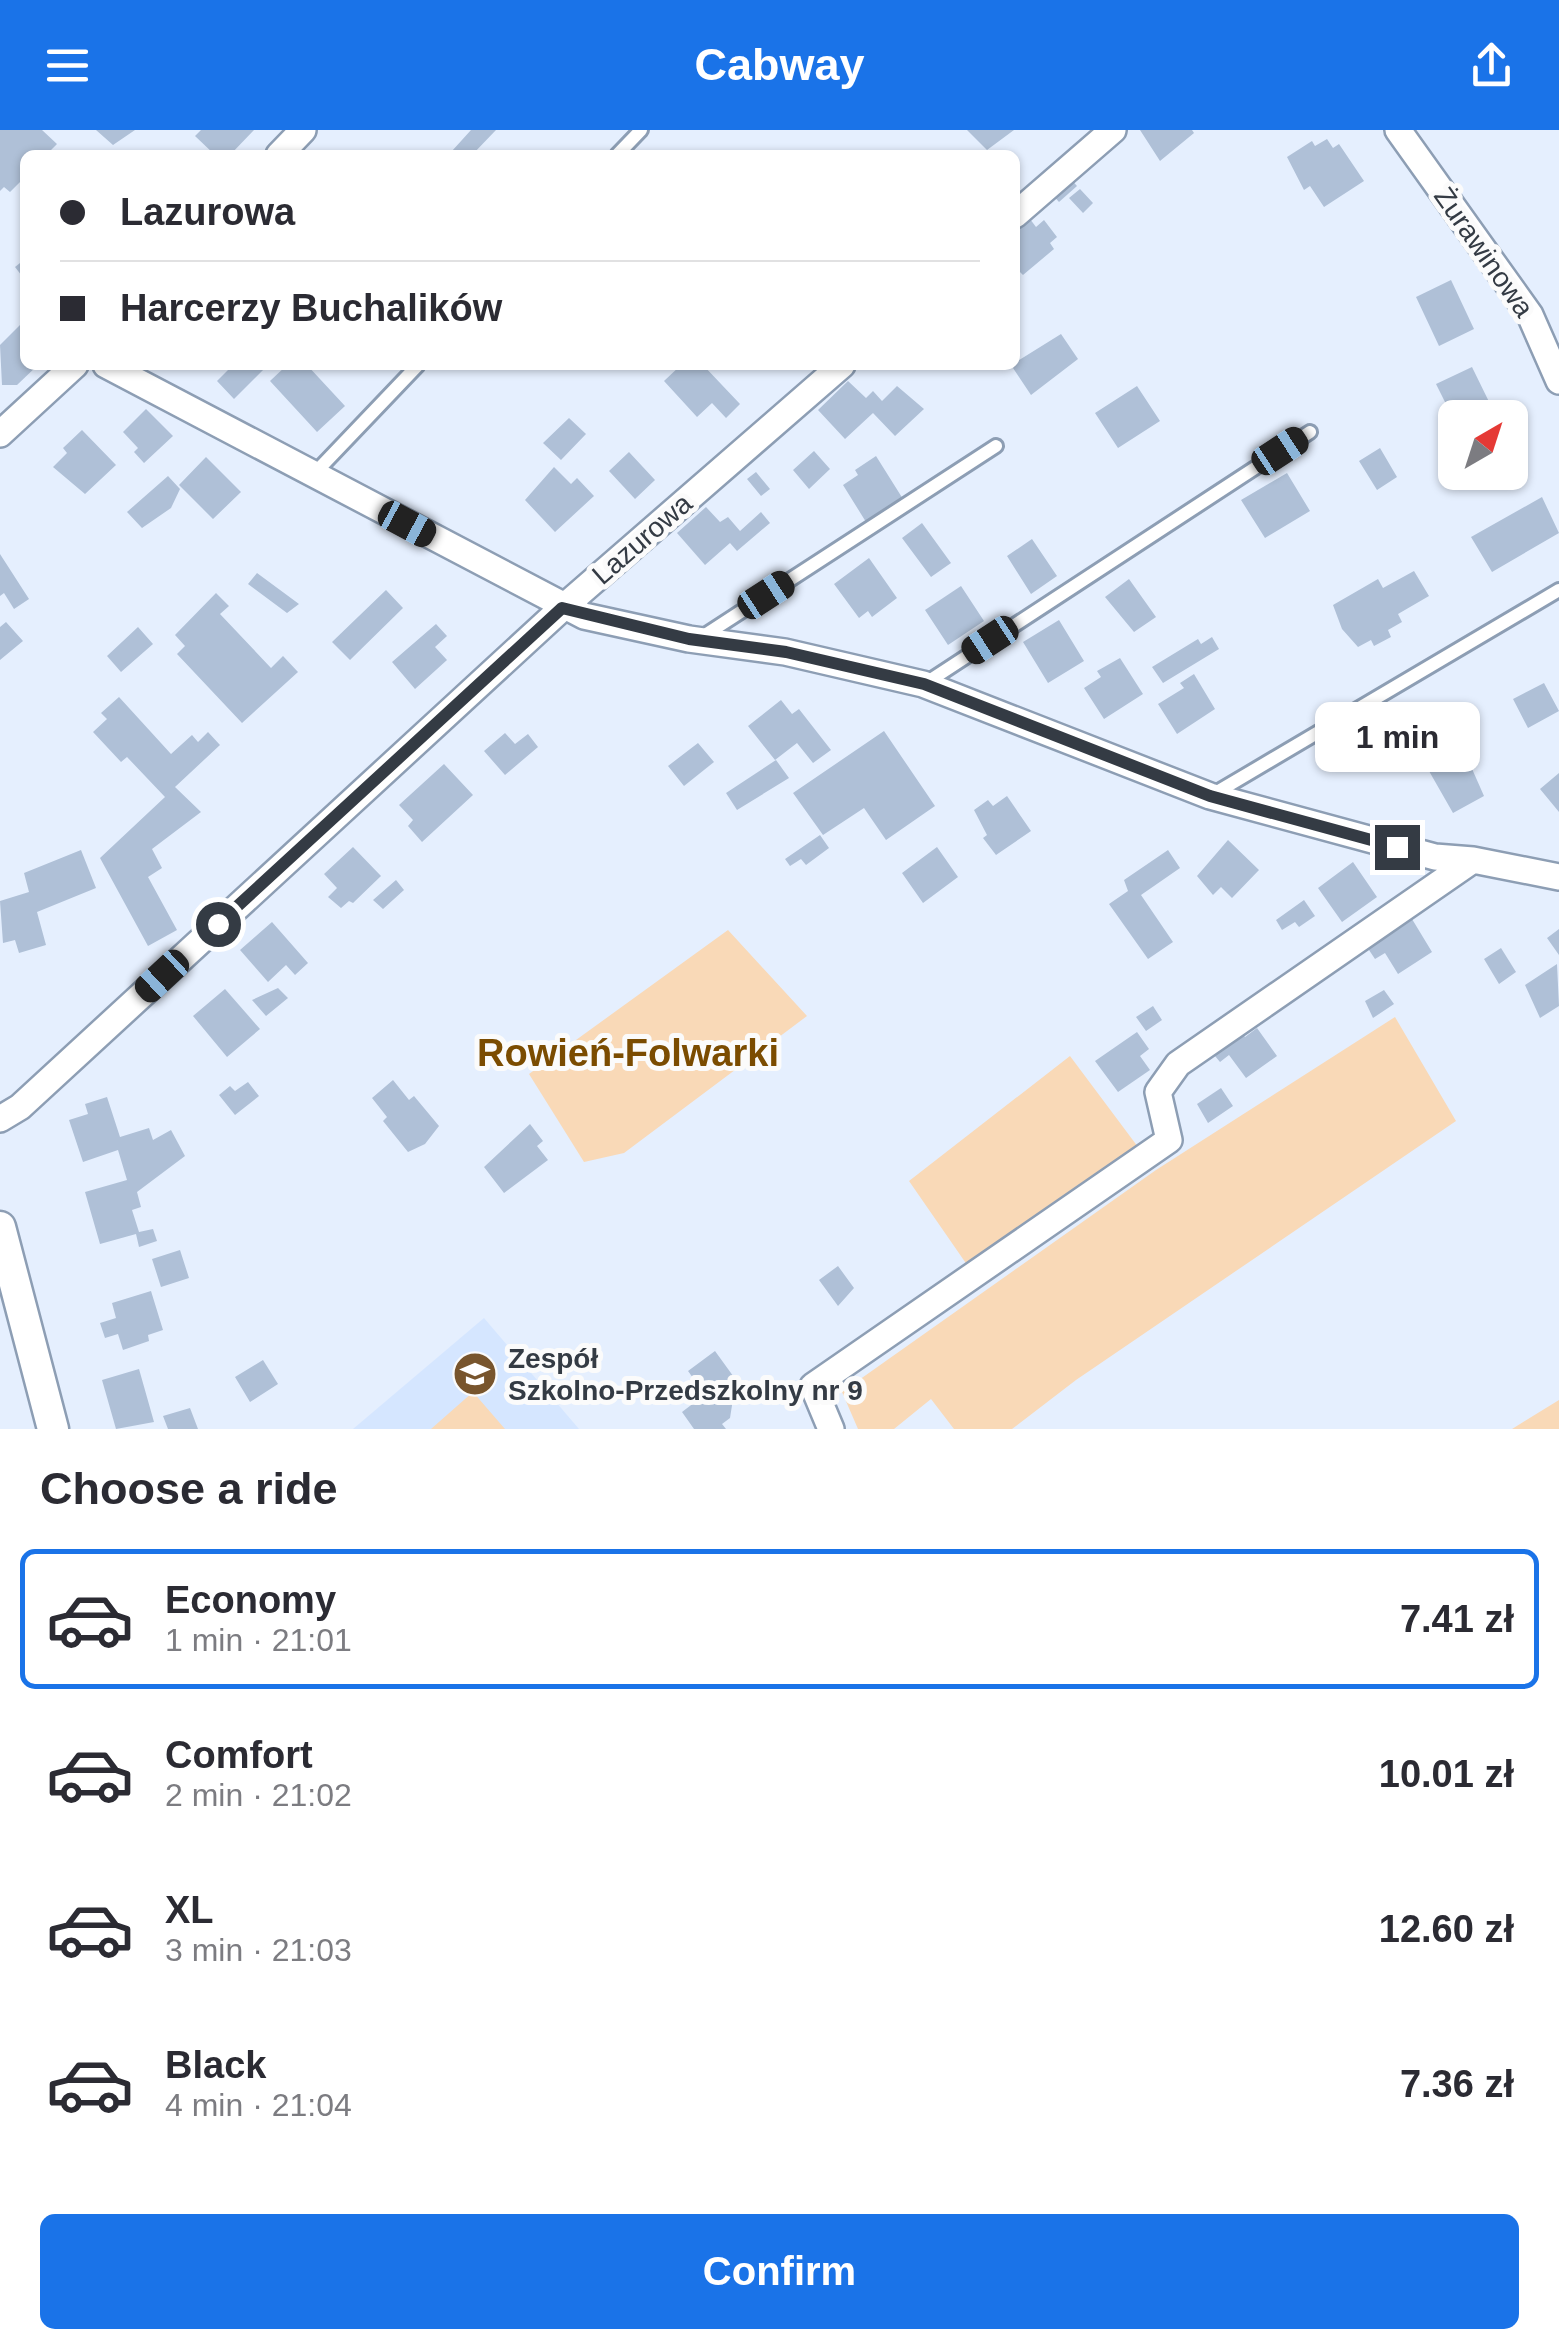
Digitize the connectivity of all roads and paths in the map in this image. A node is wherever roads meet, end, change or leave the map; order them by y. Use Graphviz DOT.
graph roads {
  1 [pos="303,130"];
  2 [pos="641,130"];
  3 [pos="1113,130"];
  4 [pos="1398,130"];
  5 [pos="284,150"];
  6 [pos="622,150"];
  7 [pos="1020,211"];
  8 [pos="70,370"];
  9 [pos="116,370"];
  10 [pos="413,370"];
  11 [pos="836,370"];
  12 [pos="1559,381"];
  13 [pos="1310,432"];
  14 [pos="0,434"];
  15 [pos="996,446"];
  16 [pos="314,474"];
  17 [pos="1559,590"];
  18 [pos="562,608"];
  19 [pos="700,638"];
  20 [pos="924,684"];
  21 [pos="1210,796"];
  22 [pos="1472,860"];
  23 [pos="1559,877"];
  24 [pos="0,1119"];
  25 [pos="0,1228"];
  26 [pos="53,1429"];
  27 [pos="831,1429"];
  1 -- 5 [label="street"];
  2 -- 6 [label="lane"];
  3 -- 7 [label="street"];
  4 -- 12 [label="street, Żurawinowa"];
  8 -- 14 [label="street"];
  9 -- 16 [label="street"];
  10 -- 16 [label="lane"];
  11 -- 18 [label="street, Lazurowa"];
  13 -- 20 [label="lane"];
  15 -- 19 [label="lane"];
  16 -- 18 [label="street"];
  17 -- 21 [label="lane"];
  18 -- 19 [label="street"];
  18 -- 24 [label="street, Lazurowa"];
  19 -- 20 [label="street"];
  20 -- 21 [label="street"];
  21 -- 22 [label="street"];
  22 -- 23 [label="street"];
  22 -- 27 [label="street"];
  25 -- 26 [label="street"];
}
